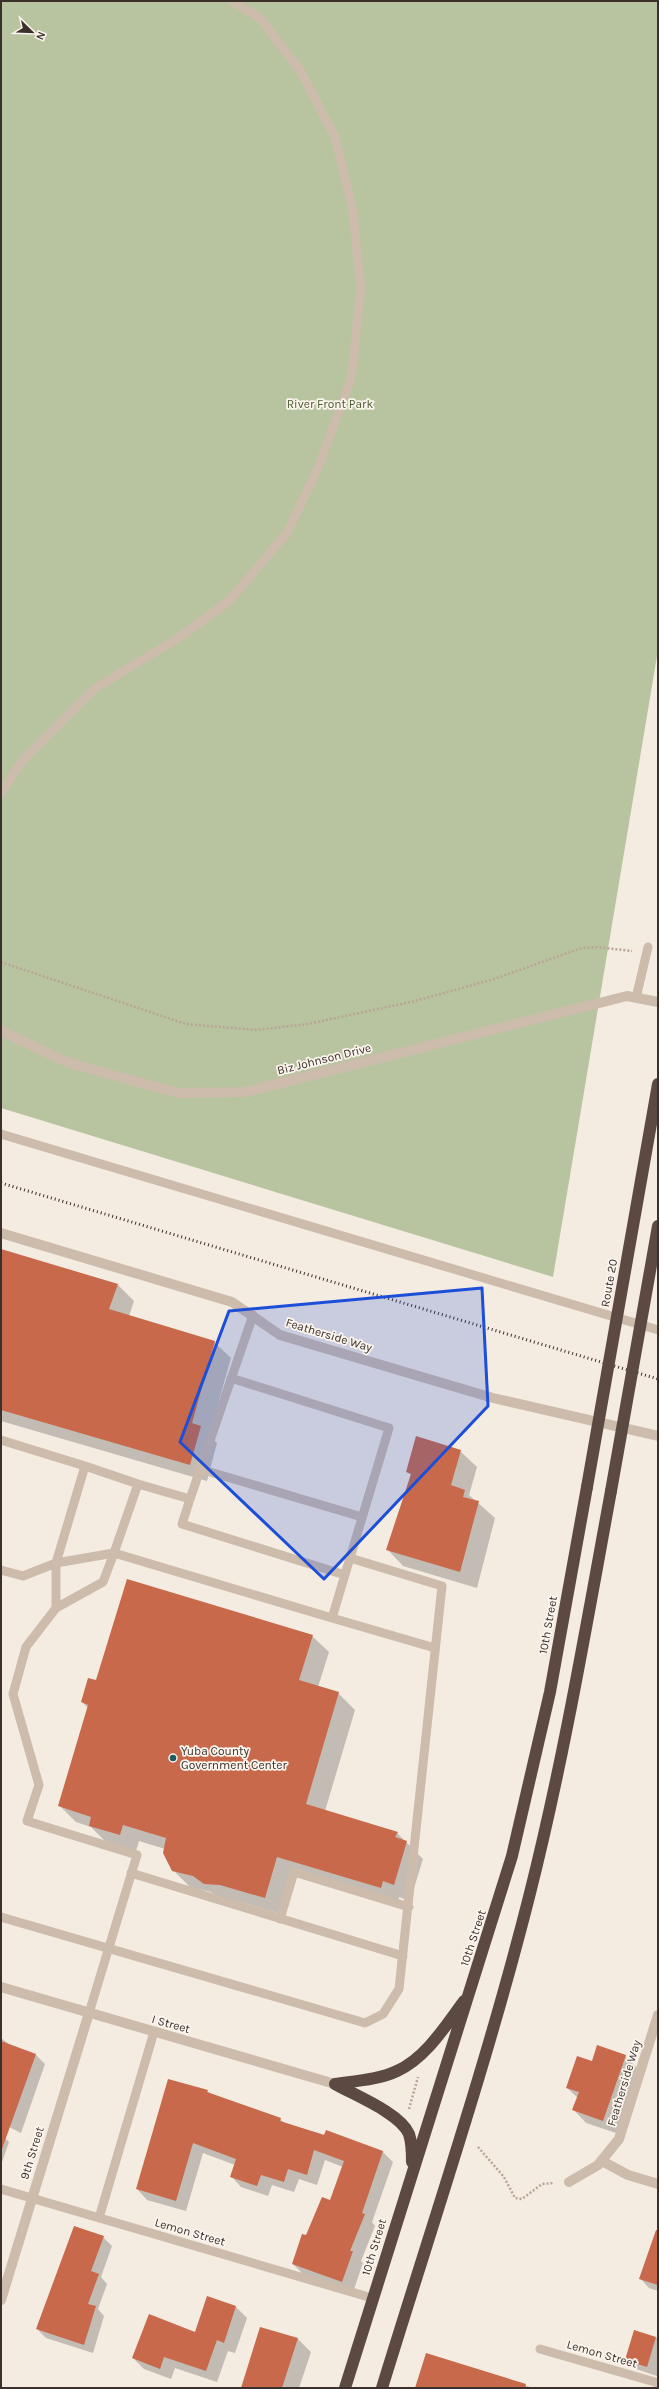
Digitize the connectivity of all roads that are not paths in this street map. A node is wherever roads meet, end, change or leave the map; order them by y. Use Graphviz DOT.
graph roads {
  1 [pos="232,1"];
  2 [pos="1,793"];
  3 [pos="647,950"];
  4 [pos="636,998"];
  5 [pos="658,1002"];
  6 [pos="1,1031"];
  7 [pos="658,1084"];
  8 [pos="1,1134"];
  9 [pos="658,1226"];
  10 [pos="1,1233"];
  11 [pos="253,1315"];
  12 [pos="658,1330"];
  13 [pos="231,1378"];
  14 [pos="658,1436"];
  15 [pos="1,1440"];
  16 [pos="85,1466"];
  17 [pos="200,1469"];
  18 [pos="138,1484"];
  19 [pos="587,1487"];
  20 [pos="190,1499"];
  21 [pos="362,1517"];
  22 [pos="114,1553"];
  23 [pos="350,1558"];
  24 [pos="56,1563"];
  25 [pos="1,1570"];
  26 [pos="345,1575"];
  27 [pos="56,1608"];
  28 [pos="332,1618"];
  29 [pos="436,1648"];
  30 [pos="131,1873"];
  31 [pos="410,1907"];
  32 [pos="1,1917"];
  33 [pos="280,1919"];
  34 [pos="109,1949"];
  35 [pos="403,1956"];
  36 [pos="1,1987"];
  37 [pos="471,1992"];
  38 [pos="88,2013"];
  39 [pos="658,2015"];
  40 [pos="154,2032"];
  41 [pos="335,2084"];
  42 [pos="602,2161"];
  43 [pos="412,2172"];
  44 [pos="569,2182"];
  45 [pos="658,2184"];
  46 [pos="1,2189"];
  47 [pos="31,2198"];
  48 [pos="99,2218"];
  49 [pos="372,2298"];
  50 [pos="1,2300"];
  51 [pos="540,2349"];
  52 [pos="658,2383"];
  53 [pos="345,2388"];
  54 [pos="382,2388"];
  1 -- 2 [label="lane"];
  3 -- 4 [label="lane"];
  4 -- 5 [label="street, Biz Johnson Drive"];
  4 -- 6 [label="street, Biz Johnson Drive"];
  7 -- 19 [label="highway, Route 20, bridge"];
  8 -- 12 [label="lane"];
  9 -- 54 [label="highway, bridge"];
  10 -- 11 [label="street, Featherside Way"];
  11 -- 13 [label="lane"];
  11 -- 14 [label="street, Featherside Way"];
  13 -- 17 [label="lane"];
  13 -- 21 [label="lane"];
  15 -- 16 [label="lane"];
  16 -- 18 [label="lane"];
  16 -- 24 [label="lane"];
  17 -- 20 [label="lane"];
  17 -- 21 [label="lane"];
  18 -- 20 [label="lane"];
  18 -- 22 [label="lane"];
  19 -- 37 [label="highway, 10th Street"];
  20 -- 26 [label="lane"];
  21 -- 23 [label="lane"];
  22 -- 24 [label="lane"];
  22 -- 27 [label="lane"];
  22 -- 28 [label="lane"];
  23 -- 26 [label="lane"];
  23 -- 29 [label="lane"];
  24 -- 25 [label="lane"];
  24 -- 27 [label="lane"];
  26 -- 28 [label="lane"];
  27 -- 30 [label="lane"];
  28 -- 29 [label="lane"];
  29 -- 31 [label="lane"];
  30 -- 33 [label="lane"];
  30 -- 34 [label="lane"];
  31 -- 33 [label="lane"];
  31 -- 35 [label="lane"];
  32 -- 34 [label="lane"];
  33 -- 35 [label="lane"];
  34 -- 35 [label="lane"];
  34 -- 38 [label="lane"];
  36 -- 38 [label="street, I Street"];
  37 -- 41 [label="highway"];
  37 -- 43 [label="highway, 10th Street"];
  38 -- 40 [label="street, I Street"];
  38 -- 47 [label="street, 9th Street"];
  39 -- 42 [label="street, Featherside Way"];
  40 -- 41 [label="street, I Street"];
  40 -- 48 [label="lane"];
  41 -- 43 [label="highway"];
  42 -- 44 [label="street, Featherside Way"];
  42 -- 45 [label="street"];
  43 -- 49 [label="highway, 10th Street"];
  46 -- 47 [label="lane, Lemon Street"];
  47 -- 48 [label="lane, Lemon Street"];
  47 -- 50 [label="street, 9th Street"];
  48 -- 49 [label="lane, Lemon Street"];
  49 -- 53 [label="highway, 10th Street"];
  51 -- 52 [label="lane, Lemon Street"];
}
